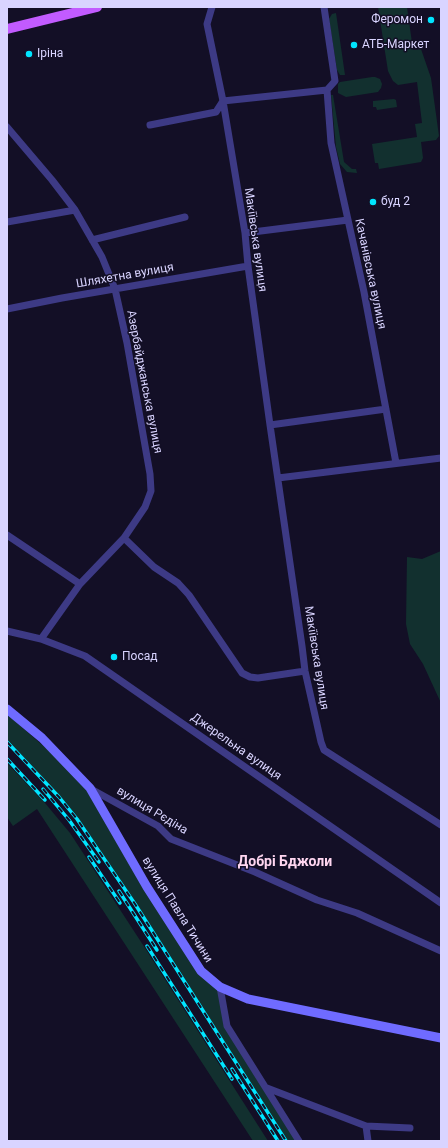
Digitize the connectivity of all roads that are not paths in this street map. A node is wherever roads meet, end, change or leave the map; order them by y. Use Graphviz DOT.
graph roads {
  1 [pos="97,7"];
  2 [pos="212,7"];
  3 [pos="324,7"];
  4 [pos="7,29"];
  5 [pos="327,90"];
  6 [pos="223,101"];
  7 [pos="150,126"];
  8 [pos="8,128"];
  9 [pos="75,210"];
  10 [pos="185,217"];
  11 [pos="348,220"];
  12 [pos="7,222"];
  13 [pos="245,233"];
  14 [pos="92,240"];
  15 [pos="248,266"];
  16 [pos="115,289"];
  17 [pos="7,309"];
  18 [pos="386,409"];
  19 [pos="270,425"];
  20 [pos="441,458"];
  21 [pos="396,463"];
  22 [pos="278,478"];
  23 [pos="7,535"];
  24 [pos="124,538"];
  25 [pos="80,584"];
  26 [pos="7,631"];
  27 [pos="41,639"];
  28 [pos="305,671"];
  29 [pos="7,709"];
  30 [pos="90,788"];
  31 [pos="441,826"];
  32 [pos="441,903"];
  33 [pos="441,951"];
  34 [pos="220,987"];
  35 [pos="441,1038"];
  36 [pos="267,1088"];
  37 [pos="366,1126"];
  38 [pos="410,1128"];
  39 [pos="299,1141"];
  40 [pos="368,1141"];
  1 -- 4 [label="main road"];
  2 -- 6 [label="street, Макіївська вулиця"];
  3 -- 5 [label="street, Качанівська вулиця"];
  5 -- 6 [label="street"];
  5 -- 11 [label="street, Качанівська вулиця"];
  6 -- 7 [label="street"];
  6 -- 13 [label="street, Макіївська вулиця"];
  8 -- 9 [label="street, Азербайджанська вулиця"];
  9 -- 12 [label="street"];
  9 -- 14 [label="street, Азербайджанська вулиця"];
  10 -- 14 [label="street"];
  11 -- 13 [label="street"];
  11 -- 18 [label="street, Качанівська вулиця"];
  13 -- 15 [label="street, Макіївська вулиця"];
  14 -- 16 [label="street, Азербайджанська вулиця"];
  15 -- 16 [label="street, Шляхетна вулиця"];
  15 -- 19 [label="street, Макіївська вулиця"];
  16 -- 17 [label="street, Шляхетна вулиця"];
  16 -- 24 [label="street, Азербайджанська вулиця"];
  18 -- 19 [label="street"];
  18 -- 21 [label="street, Качанівська вулиця"];
  19 -- 22 [label="street, Макіївська вулиця"];
  20 -- 21 [label="street"];
  21 -- 22 [label="street"];
  22 -- 28 [label="street, Макіївська вулиця"];
  23 -- 25 [label="street"];
  24 -- 25 [label="street, Азербайджанська вулиця"];
  24 -- 28 [label="street"];
  25 -- 27 [label="street, Азербайджанська вулиця"];
  26 -- 27 [label="street, Джерельна вулиця"];
  27 -- 32 [label="street, Джерельна вулиця"];
  28 -- 31 [label="street, Макіївська вулиця"];
  29 -- 30 [label="main road, вулиця Рєдіна"];
  30 -- 33 [label="street, вулиця Рєдіна"];
  30 -- 34 [label="main road, вулиця Павла Тичини"];
  34 -- 35 [label="main road, вулиця Павла Тичини"];
  34 -- 36 [label="street"];
  36 -- 37 [label="street"];
  36 -- 39 [label="street"];
  37 -- 38 [label="street"];
  37 -- 40 [label="street"];
}
